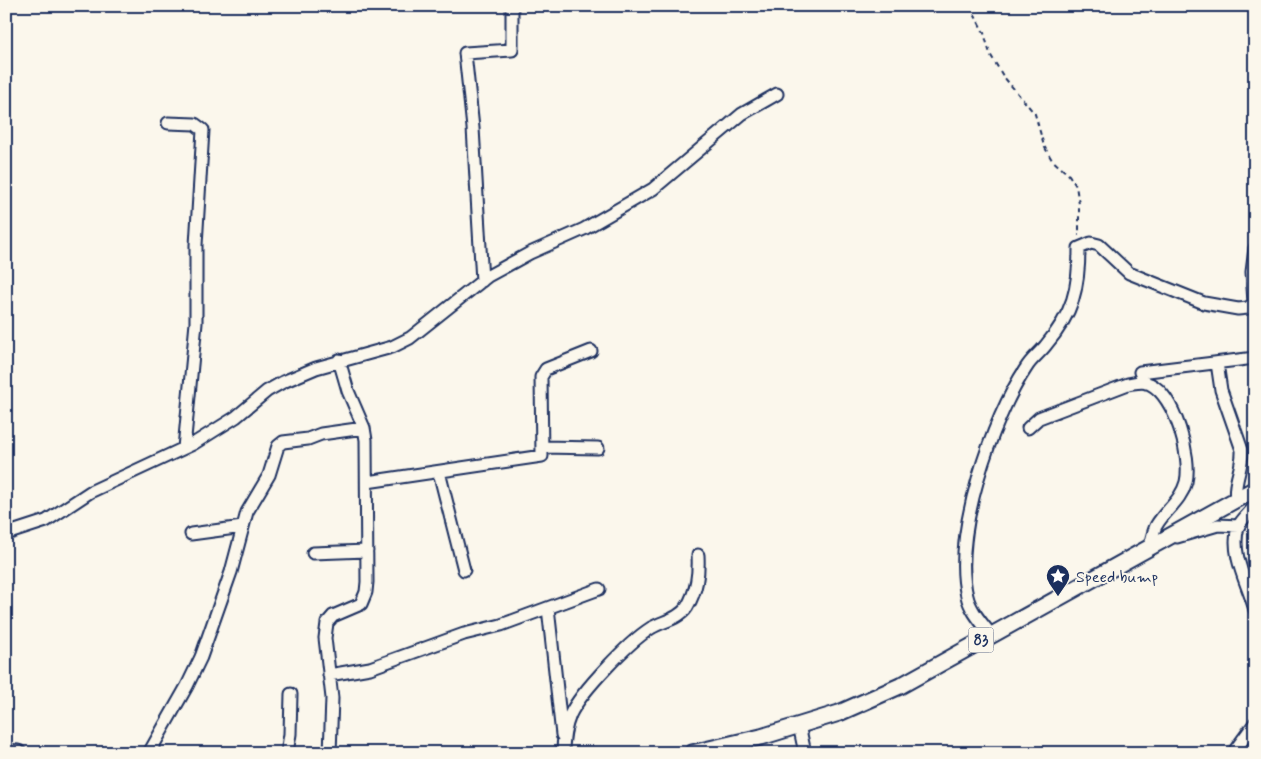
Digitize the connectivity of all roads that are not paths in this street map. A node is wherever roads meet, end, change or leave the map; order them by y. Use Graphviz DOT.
graph roads {
  1 [pos="512,6"];
  2 [pos="777,94"];
  3 [pos="168,123"];
  4 [pos="1255,248"];
  5 [pos="482,281"];
  6 [pos="591,352"];
  7 [pos="1255,358"];
  8 [pos="339,360"];
  9 [pos="1217,363"];
  10 [pos="1146,383"];
  11 [pos="364,428"];
  12 [pos="1028,428"];
  13 [pos="542,447"];
  14 [pos="184,448"];
  15 [pos="598,448"];
  16 [pos="439,472"];
  17 [pos="366,482"];
  18 [pos="1255,489"];
  19 [pos="1236,499"];
  20 [pos="1255,506"];
  21 [pos="1238,526"];
  22 [pos="243,527"];
  23 [pos="6,534"];
  24 [pos="191,534"];
  25 [pos="1150,545"];
  26 [pos="367,551"];
  27 [pos="313,553"];
  28 [pos="698,555"];
  29 [pos="464,570"];
  30 [pos="599,589"];
  31 [pos="548,608"];
  32 [pos="1255,610"];
  33 [pos="990,635"];
  34 [pos="329,675"];
  35 [pos="291,694"];
  36 [pos="1255,723"];
  37 [pos="799,725"];
  38 [pos="563,739"];
  39 [pos="6,752"];
  40 [pos="18,753"];
  41 [pos="149,753"];
  42 [pos="287,753"];
  43 [pos="330,753"];
  44 [pos="563,753"];
  45 [pos="692,753"];
  46 [pos="805,753"];
  47 [pos="1233,753"];
  1 -- 5 [label="street"];
  2 -- 5 [label="street"];
  3 -- 14 [label="street"];
  4 -- 33 [label="street"];
  5 -- 8 [label="street"];
  6 -- 13 [label="street"];
  7 -- 9 [label="street"];
  8 -- 11 [label="street"];
  8 -- 14 [label="street"];
  9 -- 10 [label="street"];
  9 -- 19 [label="street"];
  10 -- 12 [label="street"];
  10 -- 25 [label="street"];
  11 -- 17 [label="street"];
  11 -- 22 [label="street"];
  13 -- 15 [label="street"];
  13 -- 16 [label="street"];
  14 -- 23 [label="street"];
  16 -- 17 [label="street"];
  16 -- 29 [label="street"];
  17 -- 26 [label="street"];
  18 -- 19 [label="main road, 83"];
  19 -- 25 [label="main road, 83"];
  20 -- 21 [label="street"];
  21 -- 25 [label="street"];
  21 -- 32 [label="street"];
  22 -- 24 [label="street"];
  22 -- 41 [label="street"];
  25 -- 33 [label="main road, 83"];
  26 -- 27 [label="street"];
  26 -- 34 [label="street"];
  28 -- 38 [label="street"];
  30 -- 31 [label="street"];
  31 -- 34 [label="street"];
  31 -- 38 [label="street"];
  33 -- 37 [label="main road, 83"];
  34 -- 43 [label="street"];
  35 -- 42 [label="street"];
  36 -- 47 [label="street"];
  37 -- 45 [label="main road, 83"];
  37 -- 46 [label="street"];
  38 -- 44 [label="street"];
  39 -- 40 [label="main road"];
}
